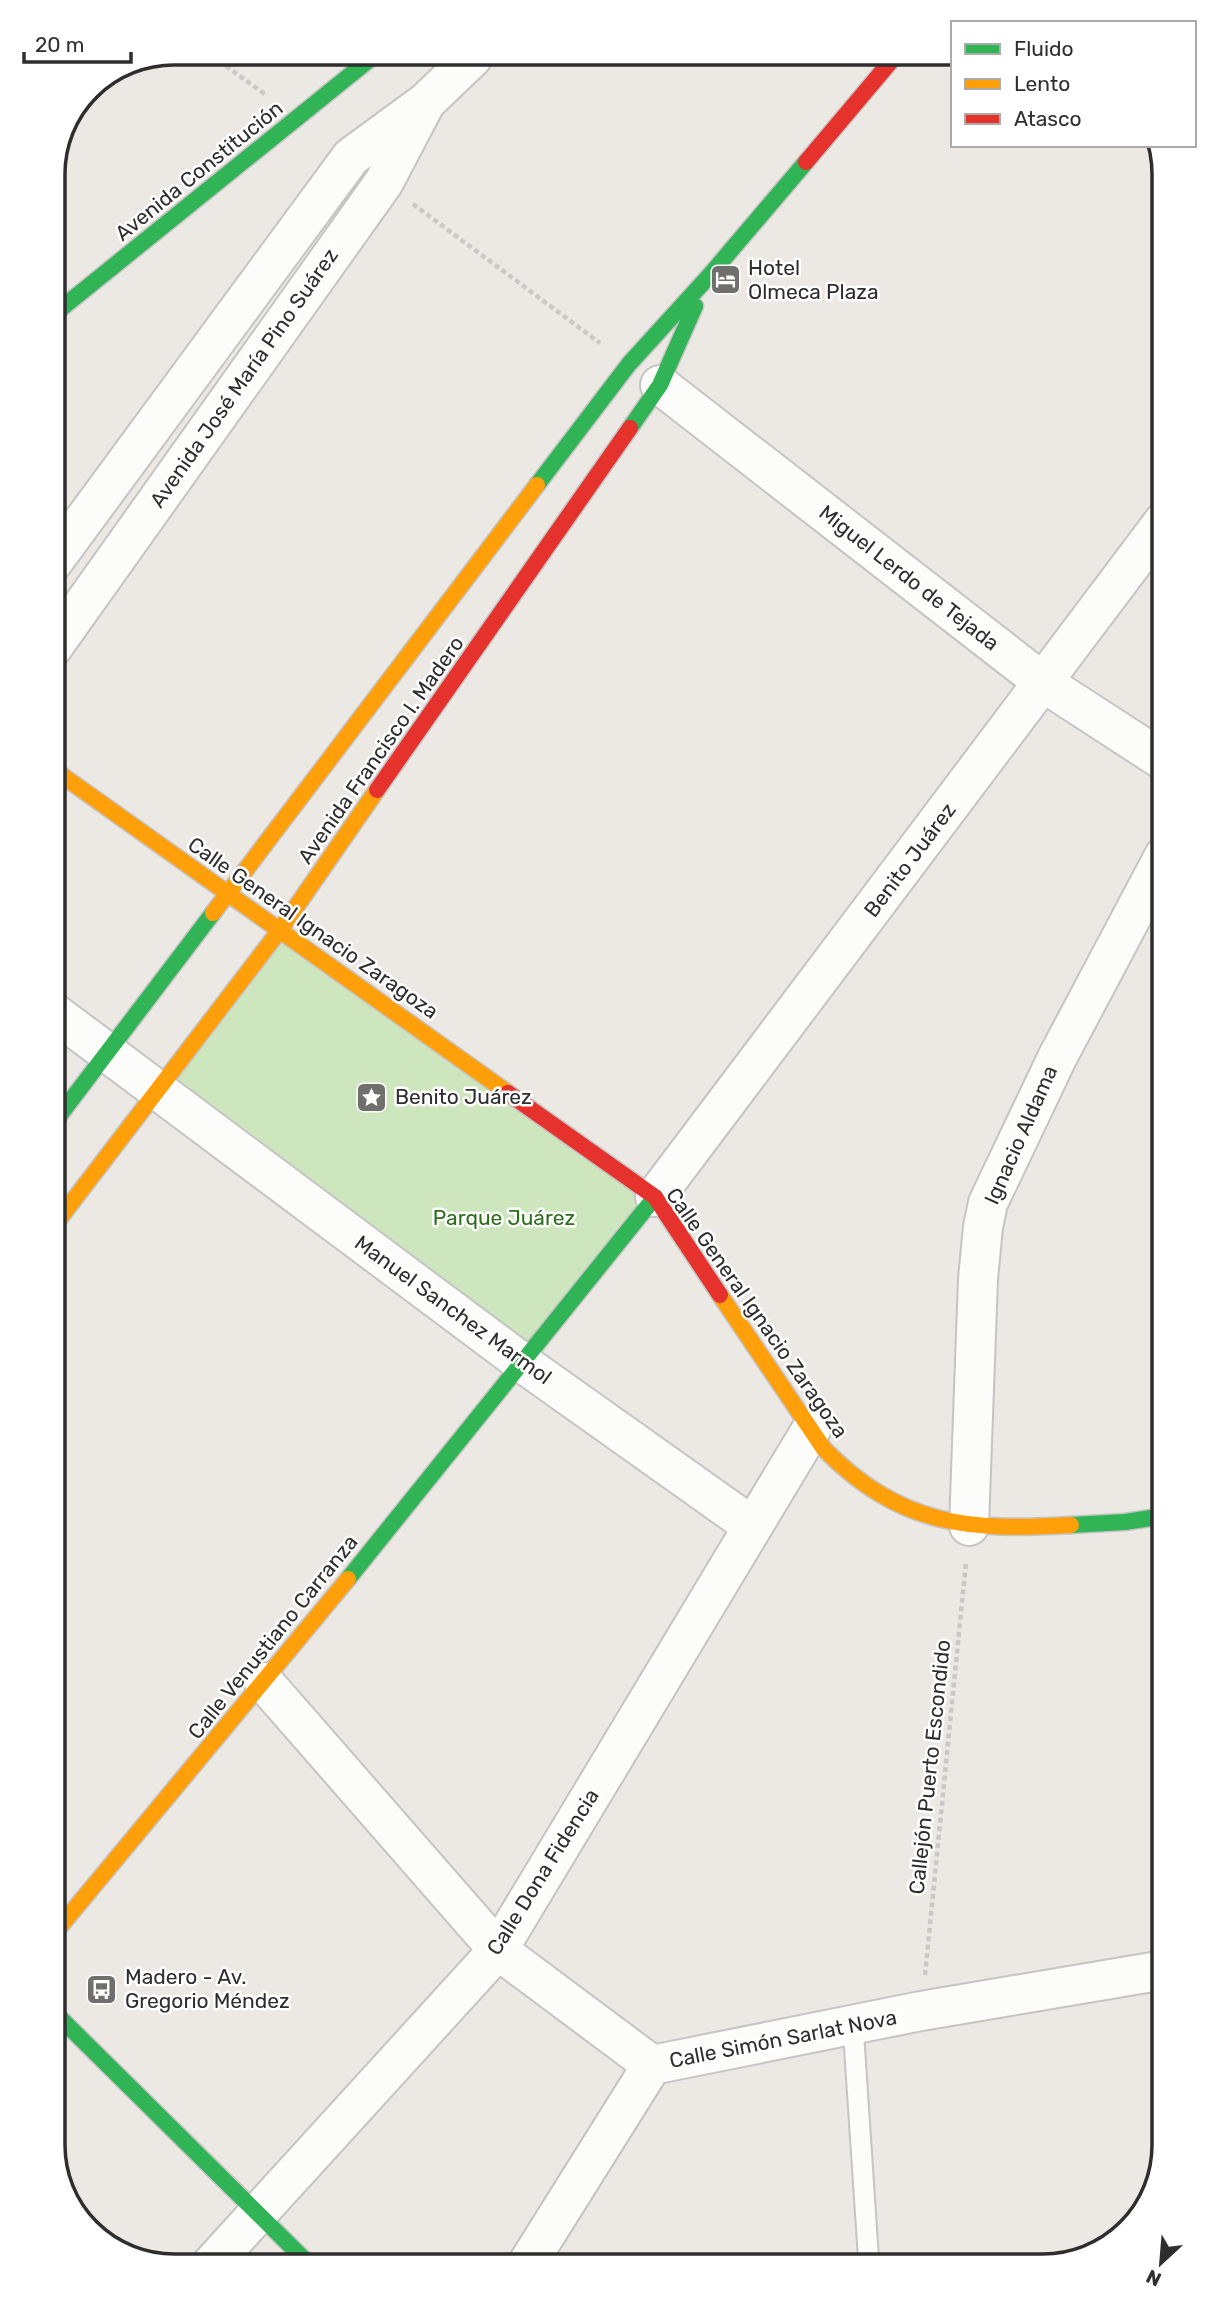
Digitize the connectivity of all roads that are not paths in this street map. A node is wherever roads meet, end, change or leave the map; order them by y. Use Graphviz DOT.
graph roads {
  1 [pos="363,65"];
  2 [pos="465,65"];
  3 [pos="888,65"];
  4 [pos="426,102"];
  5 [pos="710,275"];
  6 [pos="65,305"];
  7 [pos="644,374"];
  8 [pos="1152,537"];
  9 [pos="65,546"];
  10 [pos="65,630"];
  11 [pos="1044,683"];
  12 [pos="1152,753"];
  13 [pos="65,778"];
  14 [pos="1152,879"];
  15 [pos="227,894"];
  16 [pos="280,930"];
  17 [pos="65,1021"];
  18 [pos="107,1053"];
  19 [pos="156,1090"];
  20 [pos="65,1108"];
  21 [pos="655,1197"];
  22 [pos="65,1211"];
  23 [pos="524,1364"];
  24 [pos="811,1430"];
  25 [pos="1152,1518"];
  26 [pos="752,1526"];
  27 [pos="969,1526"];
  28 [pos="264,1682"];
  29 [pos="65,1919"];
  30 [pos="498,1951"];
  31 [pos="1152,1972"];
  32 [pos="65,2024"];
  33 [pos="853,2025"];
  34 [pos="652,2065"];
  35 [pos="258,2213"];
  36 [pos="221,2254"];
  37 [pos="299,2254"];
  38 [pos="534,2254"];
  39 [pos="868,2254"];
  1 -- 6 [label="street, Avenida Constitución"];
  2 -- 4 [label="street, Avenida José María Pino Suárez"];
  3 -- 5 [label="street, Avenida Francisco I. Madero"];
  4 -- 9 [label="street, Avenida José María Pino Suárez"];
  4 -- 10 [label="street, Avenida José María Pino Suárez"];
  5 -- 7 [label="street, Avenida Francisco I. Madero"];
  5 -- 7 [label="street, Avenida Francisco I. Madero"];
  7 -- 11 [label="street, Miguel Lerdo de Tejada"];
  7 -- 15 [label="street, Avenida Francisco I. Madero"];
  7 -- 16 [label="street, Avenida Francisco I. Madero"];
  8 -- 11 [label="street, Benito Juárez"];
  11 -- 12 [label="street, Miguel Lerdo de Tejada"];
  11 -- 21 [label="street, Benito Juárez"];
  13 -- 15 [label="street, Calle General Ignacio Zaragoza"];
  14 -- 27 [label="street, Ignacio Aldama"];
  15 -- 16 [label="street, Calle General Ignacio Zaragoza"];
  15 -- 18 [label="street, Avenida Francisco I. Madero"];
  16 -- 19 [label="street, Avenida Francisco I. Madero"];
  16 -- 21 [label="street, Calle General Ignacio Zaragoza"];
  17 -- 18 [label="street, Manuel Sanchez Marmol"];
  18 -- 19 [label="street, Manuel Sanchez Marmol"];
  18 -- 20 [label="street, Avenida Francisco I. Madero"];
  19 -- 22 [label="street, Avenida Francisco I. Madero"];
  19 -- 23 [label="street, Manuel Sanchez Marmol"];
  21 -- 23 [label="street, Calle Venustiano Carranza"];
  21 -- 24 [label="street, Calle General Ignacio Zaragoza"];
  23 -- 26 [label="street, Manuel Sanchez Marmol"];
  23 -- 28 [label="street, Calle Venustiano Carranza"];
  24 -- 26 [label="street, Calle Dona Fidencia"];
  24 -- 27 [label="street, Calle General Ignacio Zaragoza"];
  25 -- 27 [label="street, Calle General Ignacio Zaragoza"];
  26 -- 30 [label="street, Calle Dona Fidencia"];
  28 -- 29 [label="street, Calle Venustiano Carranza"];
  28 -- 30 [label="street, Calle Simón Sarlat Nova"];
  30 -- 34 [label="street, Calle Simón Sarlat Nova"];
  30 -- 35 [label="street, Calle Dona Fidencia"];
  31 -- 33 [label="street, Calle Simón Sarlat Nova"];
  32 -- 35 [label="street"];
  33 -- 34 [label="street, Calle Simón Sarlat Nova"];
  33 -- 39 [label="lane"];
  34 -- 38 [label="street"];
  35 -- 36 [label="street, Calle Dona Fidencia"];
  35 -- 37 [label="street"];
}
